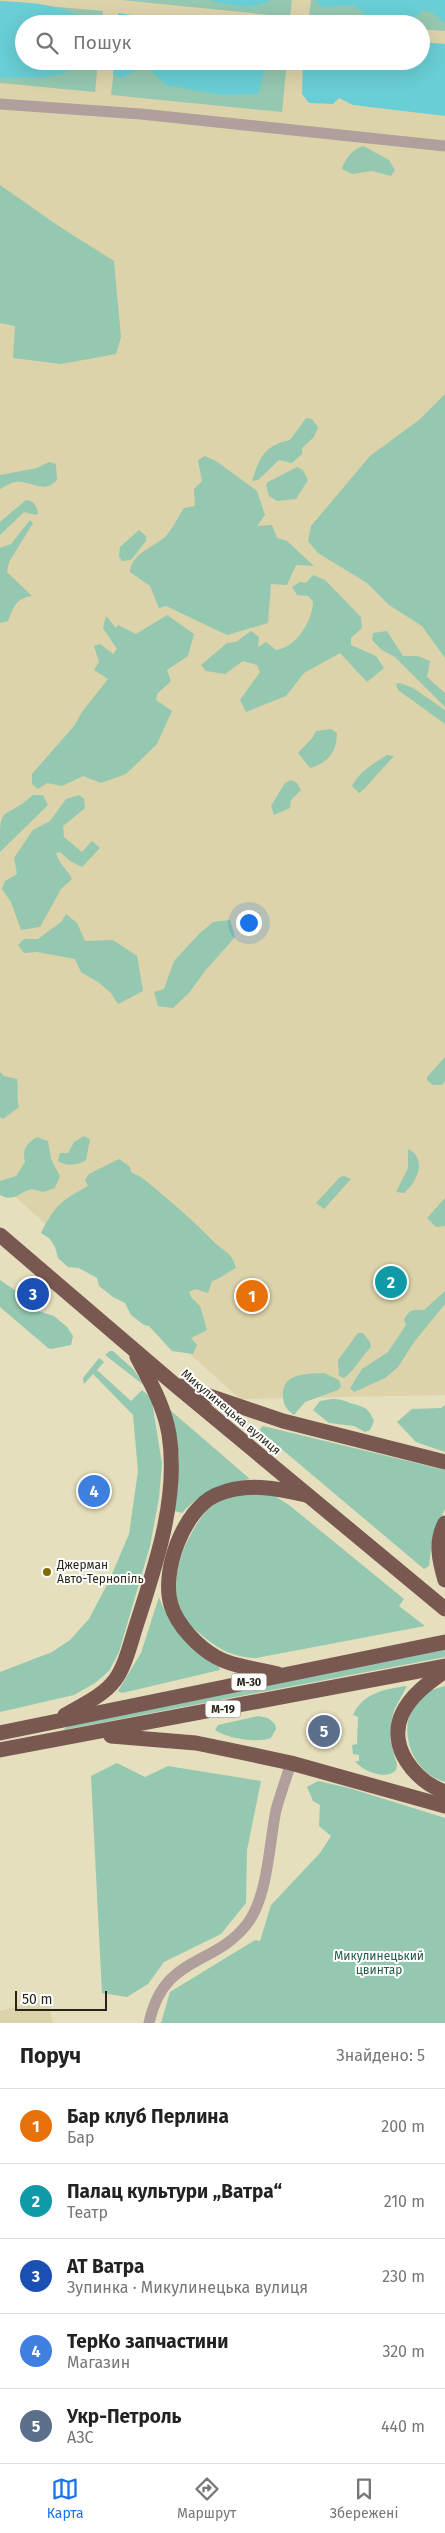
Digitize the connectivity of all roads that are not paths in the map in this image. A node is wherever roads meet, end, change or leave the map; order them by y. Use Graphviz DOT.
graph roads {
  1 [pos="0,104"];
  2 [pos="445,146"];
  3 [pos="0,1235"];
  4 [pos="133,1349"];
  5 [pos="174,1384"];
  6 [pos="445,1462"];
  7 [pos="309,1496"];
  8 [pos="445,1523"];
  9 [pos="445,1580"];
  10 [pos="445,1609"];
  11 [pos="445,1642"];
  12 [pos="445,1666"];
  13 [pos="445,1671"];
  14 [pos="282,1675"];
  15 [pos="53,1722"];
  16 [pos="0,1733"];
  17 [pos="90,1734"];
  18 [pos="0,1750"];
  19 [pos="291,1763"];
  20 [pos="445,1792"];
  21 [pos="445,1806"];
  22 [pos="149,2023"];
  1 -- 2 [label="street"];
  3 -- 4 [label="highway, Микулинецька вулиця"];
  4 -- 5 [label="highway, Микулинецька вулиця"];
  4 -- 15 [label="highway"];
  5 -- 6 [label="highway"];
  5 -- 7 [label="highway, Микулинецька вулиця"];
  7 -- 10 [label="highway, Микулинецька вулиця"];
  7 -- 14 [label="highway"];
  8 -- 9 [label="highway"];
  11 -- 14 [label="highway, М-30"];
  12 -- 17 [label="highway, М-19"];
  13 -- 20 [label="highway"];
  14 -- 15 [label="highway, М-30"];
  15 -- 16 [label="highway"];
  17 -- 18 [label="highway, М-19"];
  17 -- 19 [label="highway"];
  19 -- 21 [label="highway"];
  19 -- 22 [label="street"];
}
